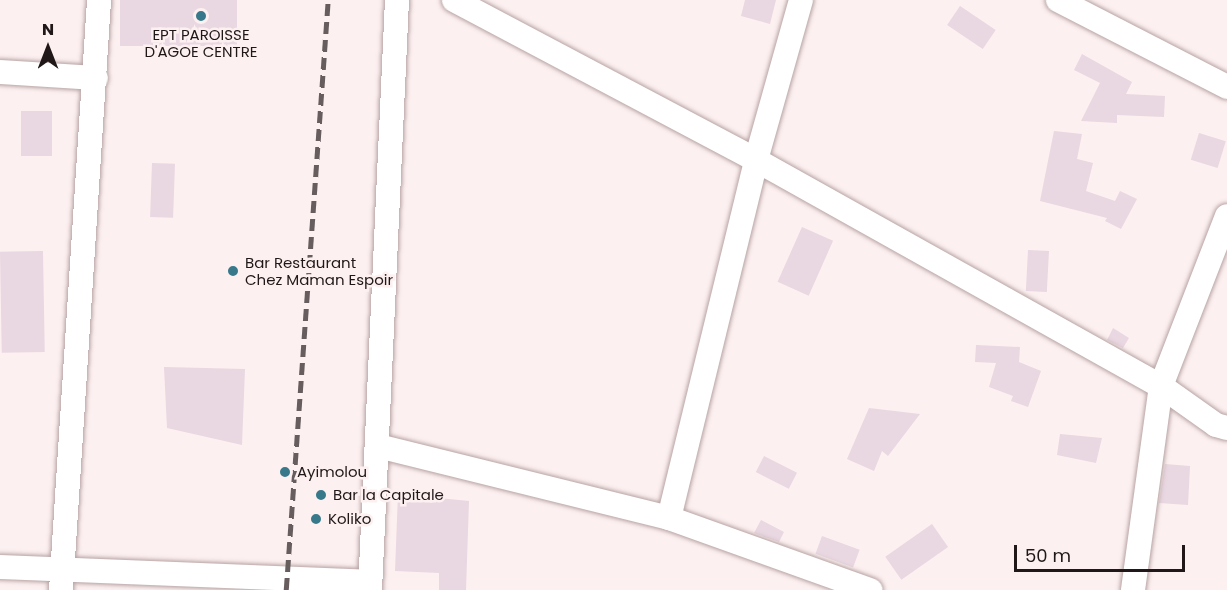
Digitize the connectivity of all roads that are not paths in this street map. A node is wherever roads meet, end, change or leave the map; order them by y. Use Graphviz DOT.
graph roads {
  1 [pos="99,0"];
  2 [pos="397,0"];
  3 [pos="454,0"];
  4 [pos="801,0"];
  5 [pos="1058,0"];
  6 [pos="0,72"];
  7 [pos="96,78"];
  8 [pos="1227,87"];
  9 [pos="756,160"];
  10 [pos="1227,216"];
  11 [pos="1161,386"];
  12 [pos="1227,429"];
  13 [pos="378,446"];
  14 [pos="669,518"];
  15 [pos="0,567"];
  16 [pos="61,579"];
  17 [pos="369,586"];
  18 [pos="870,590"];
  19 [pos="1133,590"];
  1 -- 7 [label="street"];
  2 -- 13 [label="street"];
  3 -- 9 [label="street"];
  4 -- 9 [label="street"];
  5 -- 8 [label="street"];
  6 -- 7 [label="street"];
  7 -- 16 [label="street"];
  9 -- 11 [label="street"];
  9 -- 14 [label="street"];
  10 -- 11 [label="street"];
  11 -- 12 [label="street"];
  11 -- 19 [label="street"];
  13 -- 14 [label="street"];
  13 -- 17 [label="street"];
  14 -- 18 [label="street"];
  15 -- 16 [label="street"];
  16 -- 17 [label="street"];
}
